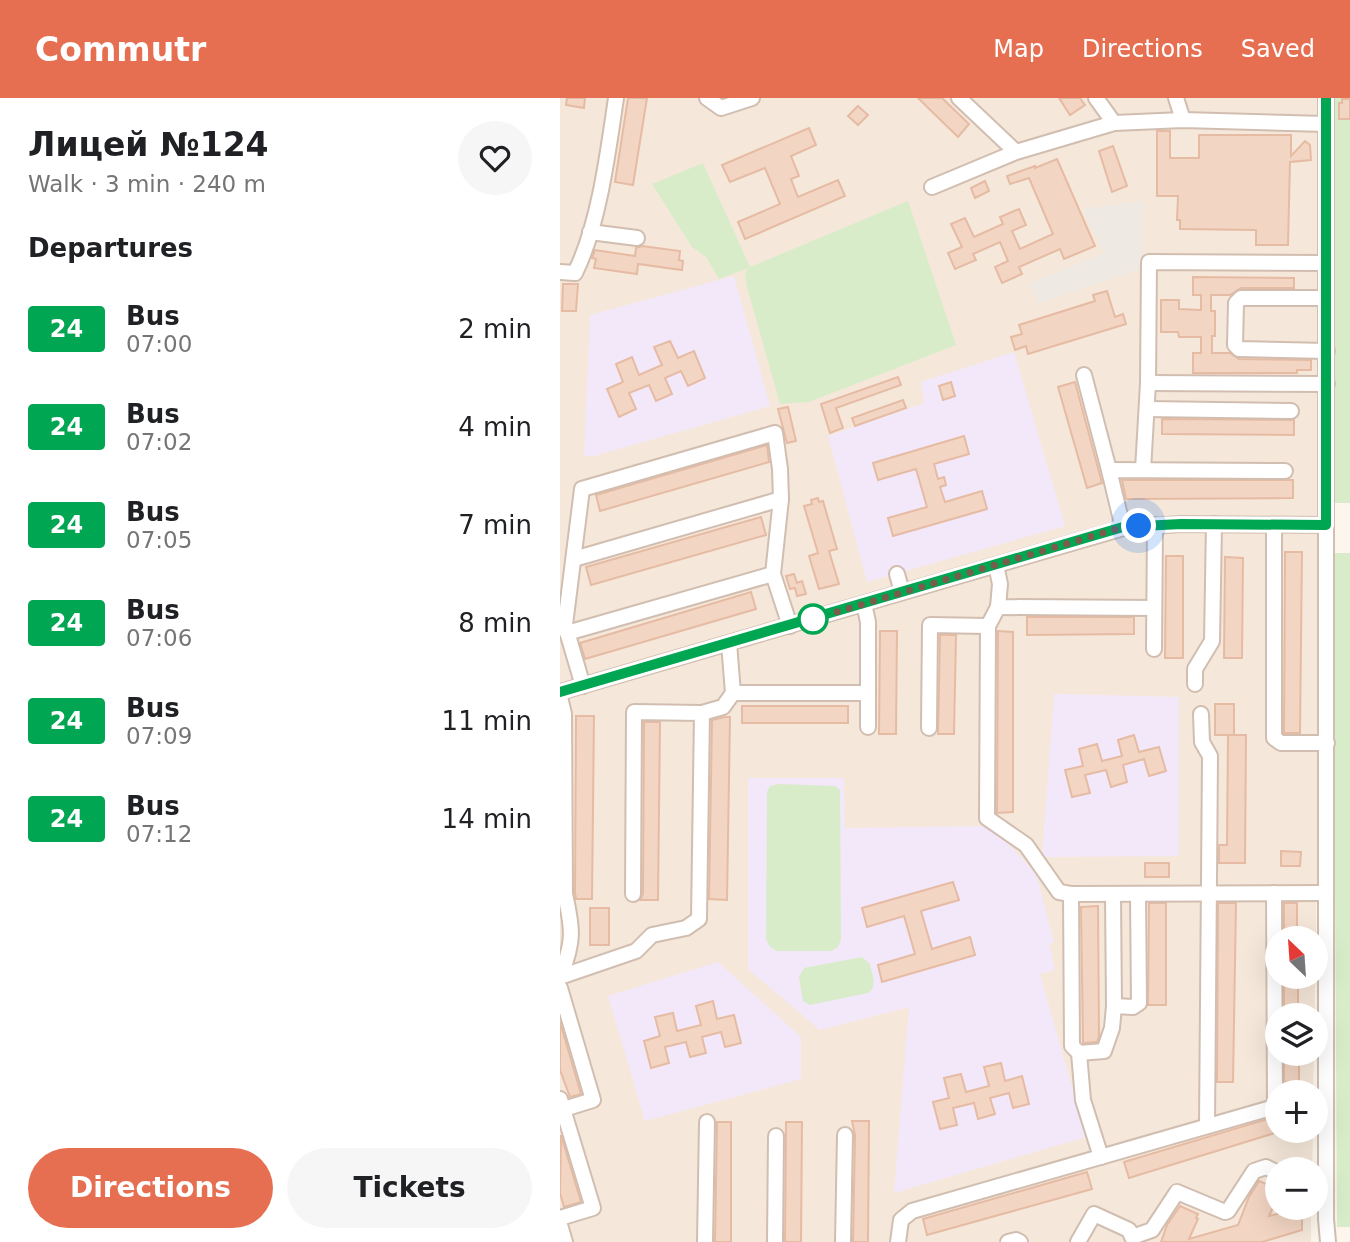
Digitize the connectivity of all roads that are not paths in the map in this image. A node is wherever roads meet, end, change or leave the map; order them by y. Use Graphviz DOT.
graph roads {
  1 [pos="615,98"];
  2 [pos="707,98"];
  3 [pos="751,98"];
  4 [pos="959,98"];
  5 [pos="1096,98"];
  6 [pos="1176,98"];
  7 [pos="1326,98"];
  8 [pos="1183,120"];
  9 [pos="1114,123"];
  10 [pos="1326,124"];
  11 [pos="1017,152"];
  12 [pos="932,187"];
  13 [pos="590,232"];
  14 [pos="637,238"];
  15 [pos="1326,263"];
  16 [pos="560,272"];
  17 [pos="1326,298"];
  18 [pos="1326,351"];
  19 [pos="1084,376"];
  20 [pos="1148,383"];
  21 [pos="1327,384"];
  22 [pos="1147,409"];
  23 [pos="1292,411"];
  24 [pos="1109,470"];
  25 [pos="1143,470"];
  26 [pos="1285,471"];
  27 [pos="780,499"];
  28 [pos="1214,524"];
  29 [pos="1155,525"];
  30 [pos="1274,525"];
  31 [pos="1326,525"];
  32 [pos="1123,527"];
  33 [pos="574,559"];
  34 [pos="996,565"];
  35 [pos="774,574"];
  36 [pos="897,574"];
  37 [pos="902,592"];
  38 [pos="864,604"];
  39 [pos="998,607"];
  40 [pos="1154,608"];
  41 [pos="790,626"];
  42 [pos="988,626"];
  43 [pos="567,633"];
  44 [pos="729,643"];
  45 [pos="1154,649"];
  46 [pos="1195,684"];
  47 [pos="583,686"];
  48 [pos="733,693"];
  49 [pos="868,693"];
  50 [pos="560,694"];
  51 [pos="702,713"];
  52 [pos="1201,714"];
  53 [pos="868,727"];
  54 [pos="929,728"];
  55 [pos="1327,743"];
  56 [pos="1051,857"];
  57 [pos="1050,878"];
  58 [pos="1326,892"];
  59 [pos="1065,893"];
  60 [pos="1274,893"];
  61 [pos="633,894"];
  62 [pos="1208,894"];
  63 [pos="1042,895"];
  64 [pos="1113,895"];
  65 [pos="1139,895"];
  66 [pos="560,980"];
  67 [pos="1114,1006"];
  68 [pos="1079,1053"];
  69 [pos="1276,1080"];
  70 [pos="1321,1080"];
  71 [pos="562,1104"];
  72 [pos="1265,1110"];
  73 [pos="707,1122"];
  74 [pos="1208,1126"];
  75 [pos="845,1135"];
  76 [pos="776,1136"];
  77 [pos="1101,1157"];
  78 [pos="1265,1167"];
  79 [pos="560,1218"];
  80 [pos="1326,1220"];
  81 [pos="560,1225"];
  82 [pos="1133,1240"];
  83 [pos="565,1242"];
  84 [pos="705,1242"];
  85 [pos="775,1242"];
  86 [pos="843,1242"];
  87 [pos="898,1242"];
  88 [pos="1008,1242"];
  89 [pos="1020,1242"];
  90 [pos="1078,1242"];
  91 [pos="1328,1242"];
  1 -- 13 [label="street"];
  2 -- 3 [label="street"];
  4 -- 11 [label="street"];
  5 -- 9 [label="street"];
  6 -- 8 [label="street"];
  7 -- 10 [label="street"];
  8 -- 9 [label="street"];
  8 -- 10 [label="street"];
  9 -- 11 [label="street"];
  10 -- 15 [label="street"];
  11 -- 12 [label="street"];
  13 -- 14 [label="street"];
  13 -- 16 [label="street"];
  15 -- 17 [label="street"];
  15 -- 20 [label="street"];
  17 -- 18 [label="street"];
  17 -- 18 [label="street"];
  18 -- 21 [label="street"];
  19 -- 24 [label="street"];
  20 -- 21 [label="street"];
  20 -- 22 [label="street"];
  21 -- 31 [label="street"];
  22 -- 23 [label="street"];
  22 -- 25 [label="street"];
  24 -- 25 [label="street"];
  24 -- 32 [label="street"];
  25 -- 26 [label="street"];
  27 -- 33 [label="street"];
  27 -- 33 [label="street"];
  27 -- 35 [label="street"];
  28 -- 29 [label="street"];
  28 -- 30 [label="street"];
  28 -- 46 [label="street"];
  29 -- 32 [label="street"];
  29 -- 40 [label="street"];
  30 -- 31 [label="street"];
  30 -- 55 [label="street"];
  31 -- 55 [label="street"];
  32 -- 34 [label="street"];
  33 -- 43 [label="street"];
  34 -- 37 [label="street"];
  34 -- 39 [label="street"];
  35 -- 41 [label="street"];
  35 -- 43 [label="street"];
  36 -- 37 [label="street"];
  37 -- 38 [label="street"];
  38 -- 41 [label="street"];
  38 -- 49 [label="street"];
  39 -- 40 [label="street"];
  39 -- 42 [label="street"];
  40 -- 45 [label="street"];
  41 -- 44 [label="street"];
  42 -- 54 [label="street"];
  42 -- 57 [label="street"];
  43 -- 47 [label="street"];
  44 -- 47 [label="street"];
  44 -- 48 [label="street"];
  47 -- 50 [label="street"];
  48 -- 49 [label="street"];
  48 -- 51 [label="street"];
  49 -- 53 [label="street"];
  50 -- 66 [label="street"];
  51 -- 61 [label="street"];
  51 -- 66 [label="street"];
  52 -- 62 [label="street"];
  55 -- 58 [label="street"];
  56 -- 57 [label="street"];
  57 -- 59 [label="street"];
  58 -- 60 [label="street"];
  58 -- 70 [label="street"];
  59 -- 63 [label="street"];
  59 -- 64 [label="street"];
  59 -- 68 [label="street"];
  60 -- 62 [label="street"];
  60 -- 69 [label="street"];
  62 -- 65 [label="street"];
  62 -- 74 [label="street"];
  64 -- 65 [label="street"];
  64 -- 67 [label="street"];
  65 -- 67 [label="street"];
  66 -- 71 [label="street"];
  67 -- 68 [label="street"];
  68 -- 77 [label="street"];
  71 -- 79 [label="street"];
  72 -- 74 [label="street"];
  73 -- 84 [label="street"];
  74 -- 77 [label="street"];
  75 -- 86 [label="street"];
  76 -- 85 [label="street"];
  77 -- 87 [label="street"];
  78 -- 82 [label="street"];
  80 -- 91 [label="street"];
  81 -- 83 [label="street"];
  82 -- 90 [label="street"];
  88 -- 89 [label="street"];
}
